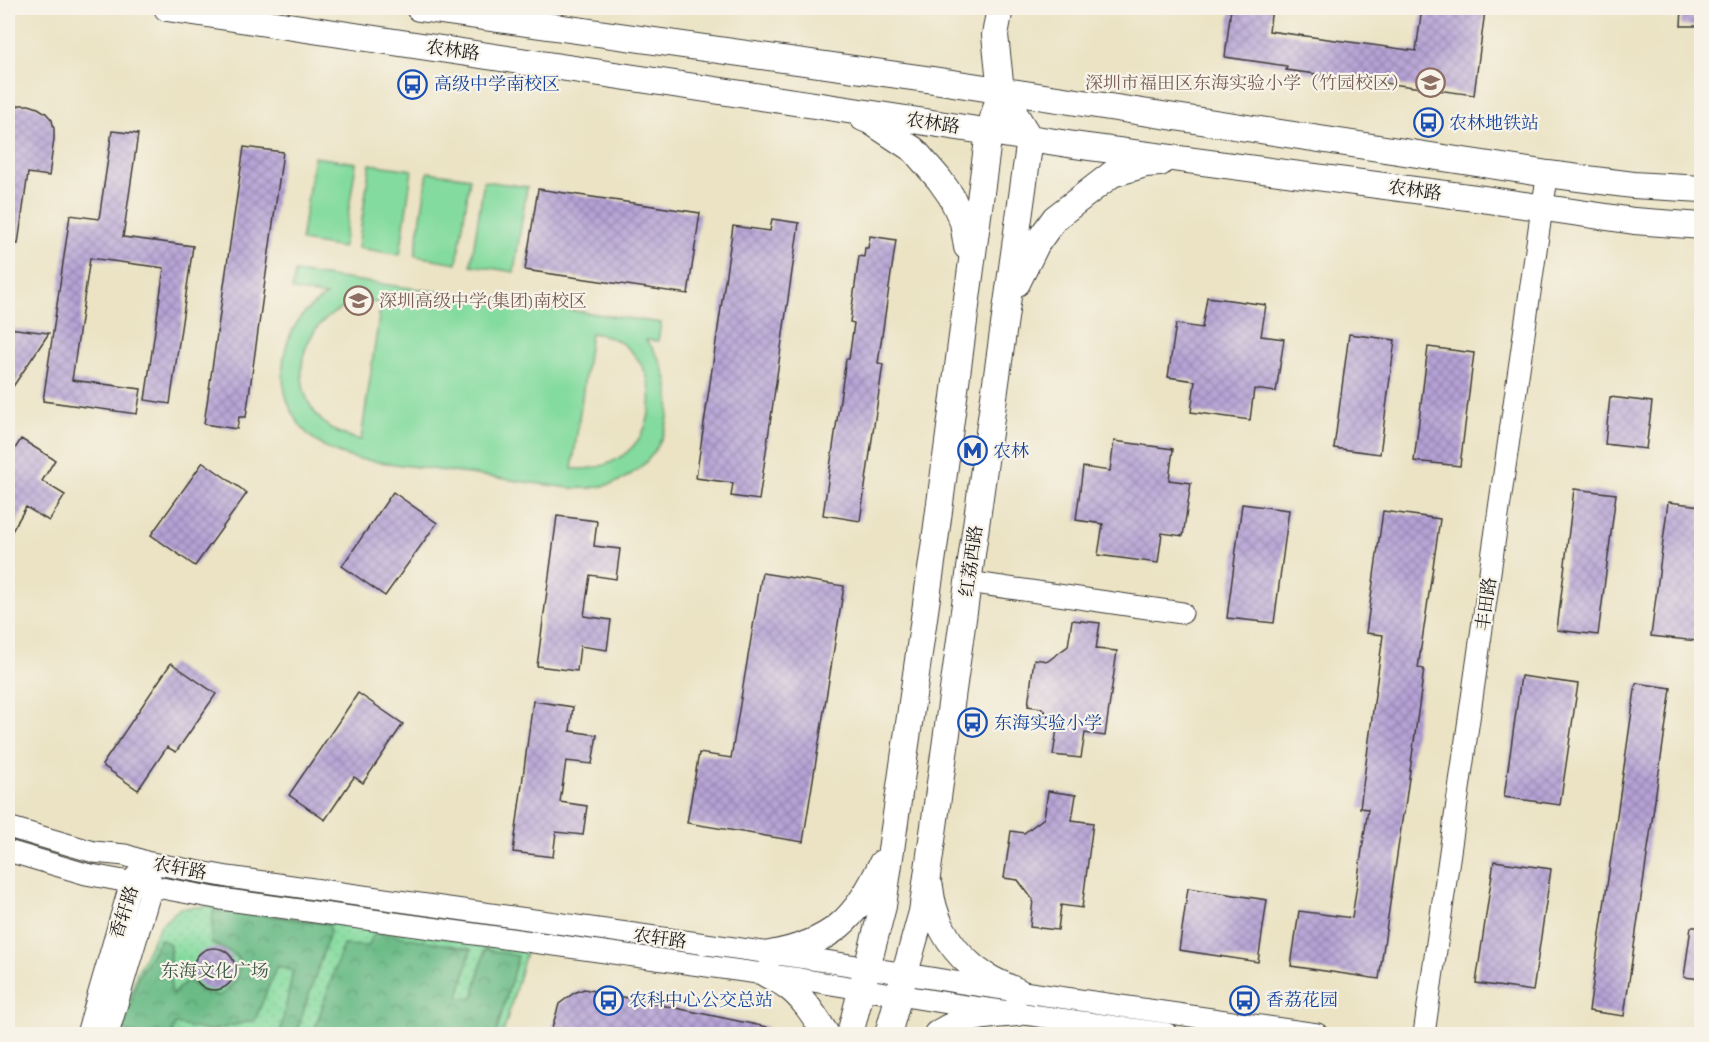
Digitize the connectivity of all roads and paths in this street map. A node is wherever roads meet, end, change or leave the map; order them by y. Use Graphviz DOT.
graph roads {
  1 [pos="166,8"];
  2 [pos="419,8"];
  3 [pos="1000,8"];
  4 [pos="489,13"];
  5 [pos="1001,91"];
  6 [pos="841,109"];
  7 [pos="988,132"];
  8 [pos="1030,139"];
  9 [pos="1188,159"];
  10 [pos="1548,174"];
  11 [pos="1701,189"];
  12 [pos="1542,208"];
  13 [pos="1701,226"];
  14 [pos="968,289"];
  15 [pos="1005,317"];
  16 [pos="968,582"];
  17 [pos="1182,613"];
  18 [pos="895,826"];
  19 [pos="8,827"];
  20 [pos="8,851"];
  21 [pos="146,862"];
  22 [pos="928,867"];
  23 [pos="142,884"];
  24 [pos="621,943"];
  25 [pos="768,964"];
  26 [pos="864,978"];
  27 [pos="902,984"];
  28 [pos="1017,1002"];
  29 [pos="87,1035"];
  30 [pos="108,1035"];
  31 [pos="826,1035"];
  32 [pos="850,1035"];
  33 [pos="888,1035"];
  34 [pos="937,1035"];
  35 [pos="1167,1035"];
  36 [pos="1317,1035"];
  37 [pos="1424,1035"];
  1 -- 6 [label="main road, 农林路"];
  2 -- 4 [label="main road, 农林路"];
  3 -- 5 [label="main road"];
  4 -- 5 [label="main road, 农林路"];
  5 -- 7 [label="main road"];
  5 -- 8 [label="main road"];
  5 -- 10 [label="main road, 农林路"];
  6 -- 7 [label="main road, 农林路"];
  6 -- 14 [label="main road"];
  7 -- 8 [label="main road, 农林路"];
  7 -- 14 [label="main road"];
  8 -- 9 [label="main road, 农林路"];
  8 -- 15 [label="main road, 红荔西路"];
  9 -- 12 [label="main road, 农林路"];
  9 -- 15 [label="main road"];
  10 -- 11 [label="main road, 农林路"];
  10 -- 12 [label="street, 丰田路"];
  12 -- 13 [label="main road, 农林路"];
  12 -- 37 [label="street, 丰田路"];
  14 -- 18 [label="main road"];
  15 -- 16 [label="main road, 红荔西路"];
  16 -- 17 [label="street"];
  16 -- 22 [label="main road, 红荔西路"];
  18 -- 25 [label="main road"];
  18 -- 26 [label="main road"];
  19 -- 21 [label="street, 农轩路"];
  20 -- 23 [label="street, 农轩路"];
  21 -- 23 [label="street, 香轩路"];
  21 -- 24 [label="street, 农轩路"];
  22 -- 27 [label="main road, 红荔西路"];
  22 -- 28 [label="main road"];
  23 -- 24 [label="street, 农轩路"];
  23 -- 29 [label="street, 香轩路"];
  23 -- 30 [label="street, 香轩路"];
  24 -- 25 [label="street, 农轩路"];
  25 -- 26 [label="street, 农轩路"];
  25 -- 31 [label="main road"];
  26 -- 27 [label="street, 农轩路"];
  26 -- 32 [label="main road"];
  27 -- 28 [label="street, 农轩路"];
  27 -- 33 [label="main road, 红荔西路"];
  28 -- 34 [label="main road"];
  28 -- 35 [label="street, 农轩路"];
  28 -- 36 [label="street, 农轩路"];
}
